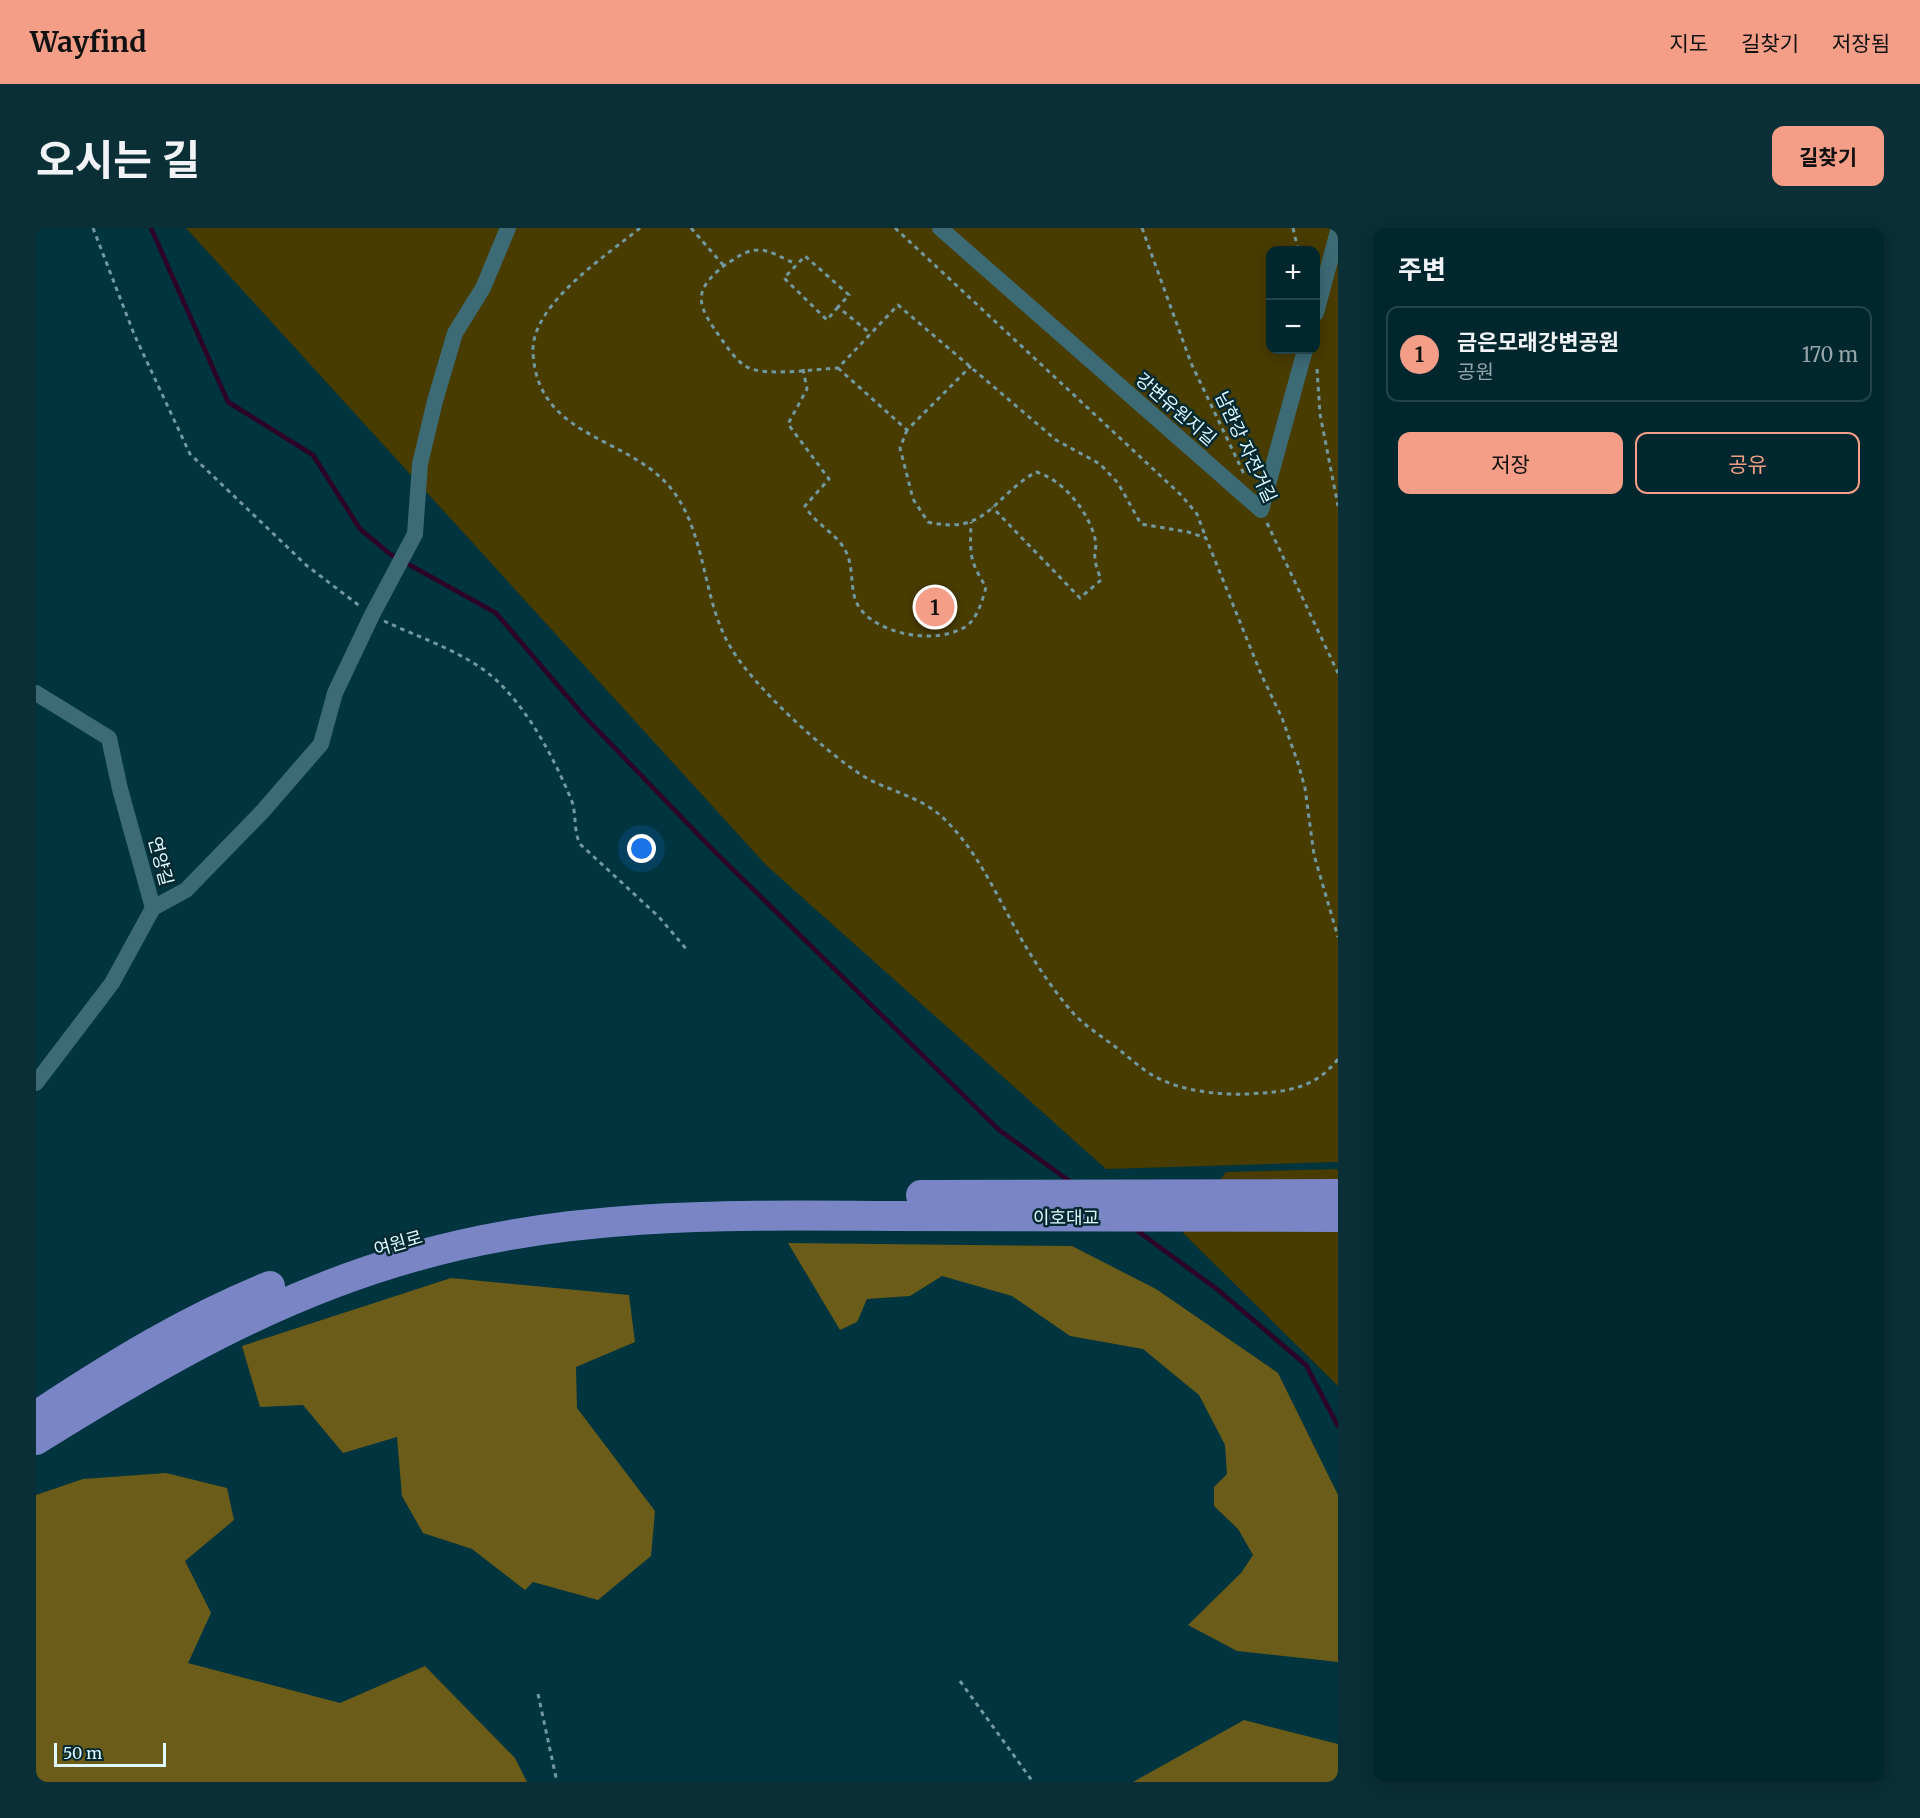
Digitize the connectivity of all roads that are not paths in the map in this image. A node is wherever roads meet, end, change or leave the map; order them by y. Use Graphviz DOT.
graph roads {
  1 [pos="508,228"];
  2 [pos="940,228"];
  3 [pos="1338,231"];
  4 [pos="1319,300"];
  5 [pos="1311,354"];
  6 [pos="36,693"];
  7 [pos="153,908"];
  8 [pos="36,1083"];
  9 [pos="1338,1194"];
  10 [pos="796,1206"];
  11 [pos="1338,1218"];
  12 [pos="36,1416"];
  13 [pos="36,1440"];
  1 -- 7 [label="street"];
  2 -- 5 [label="street, 강변유원지길"];
  3 -- 4 [label="street"];
  6 -- 7 [label="street, 연양길"];
  7 -- 8 [label="street, 연양길"];
  9 -- 10 [label="highway, 이호대교"];
  10 -- 11 [label="highway, 이호대교"];
  10 -- 12 [label="highway, 여원로"];
  10 -- 13 [label="highway, 여원로"];
}
